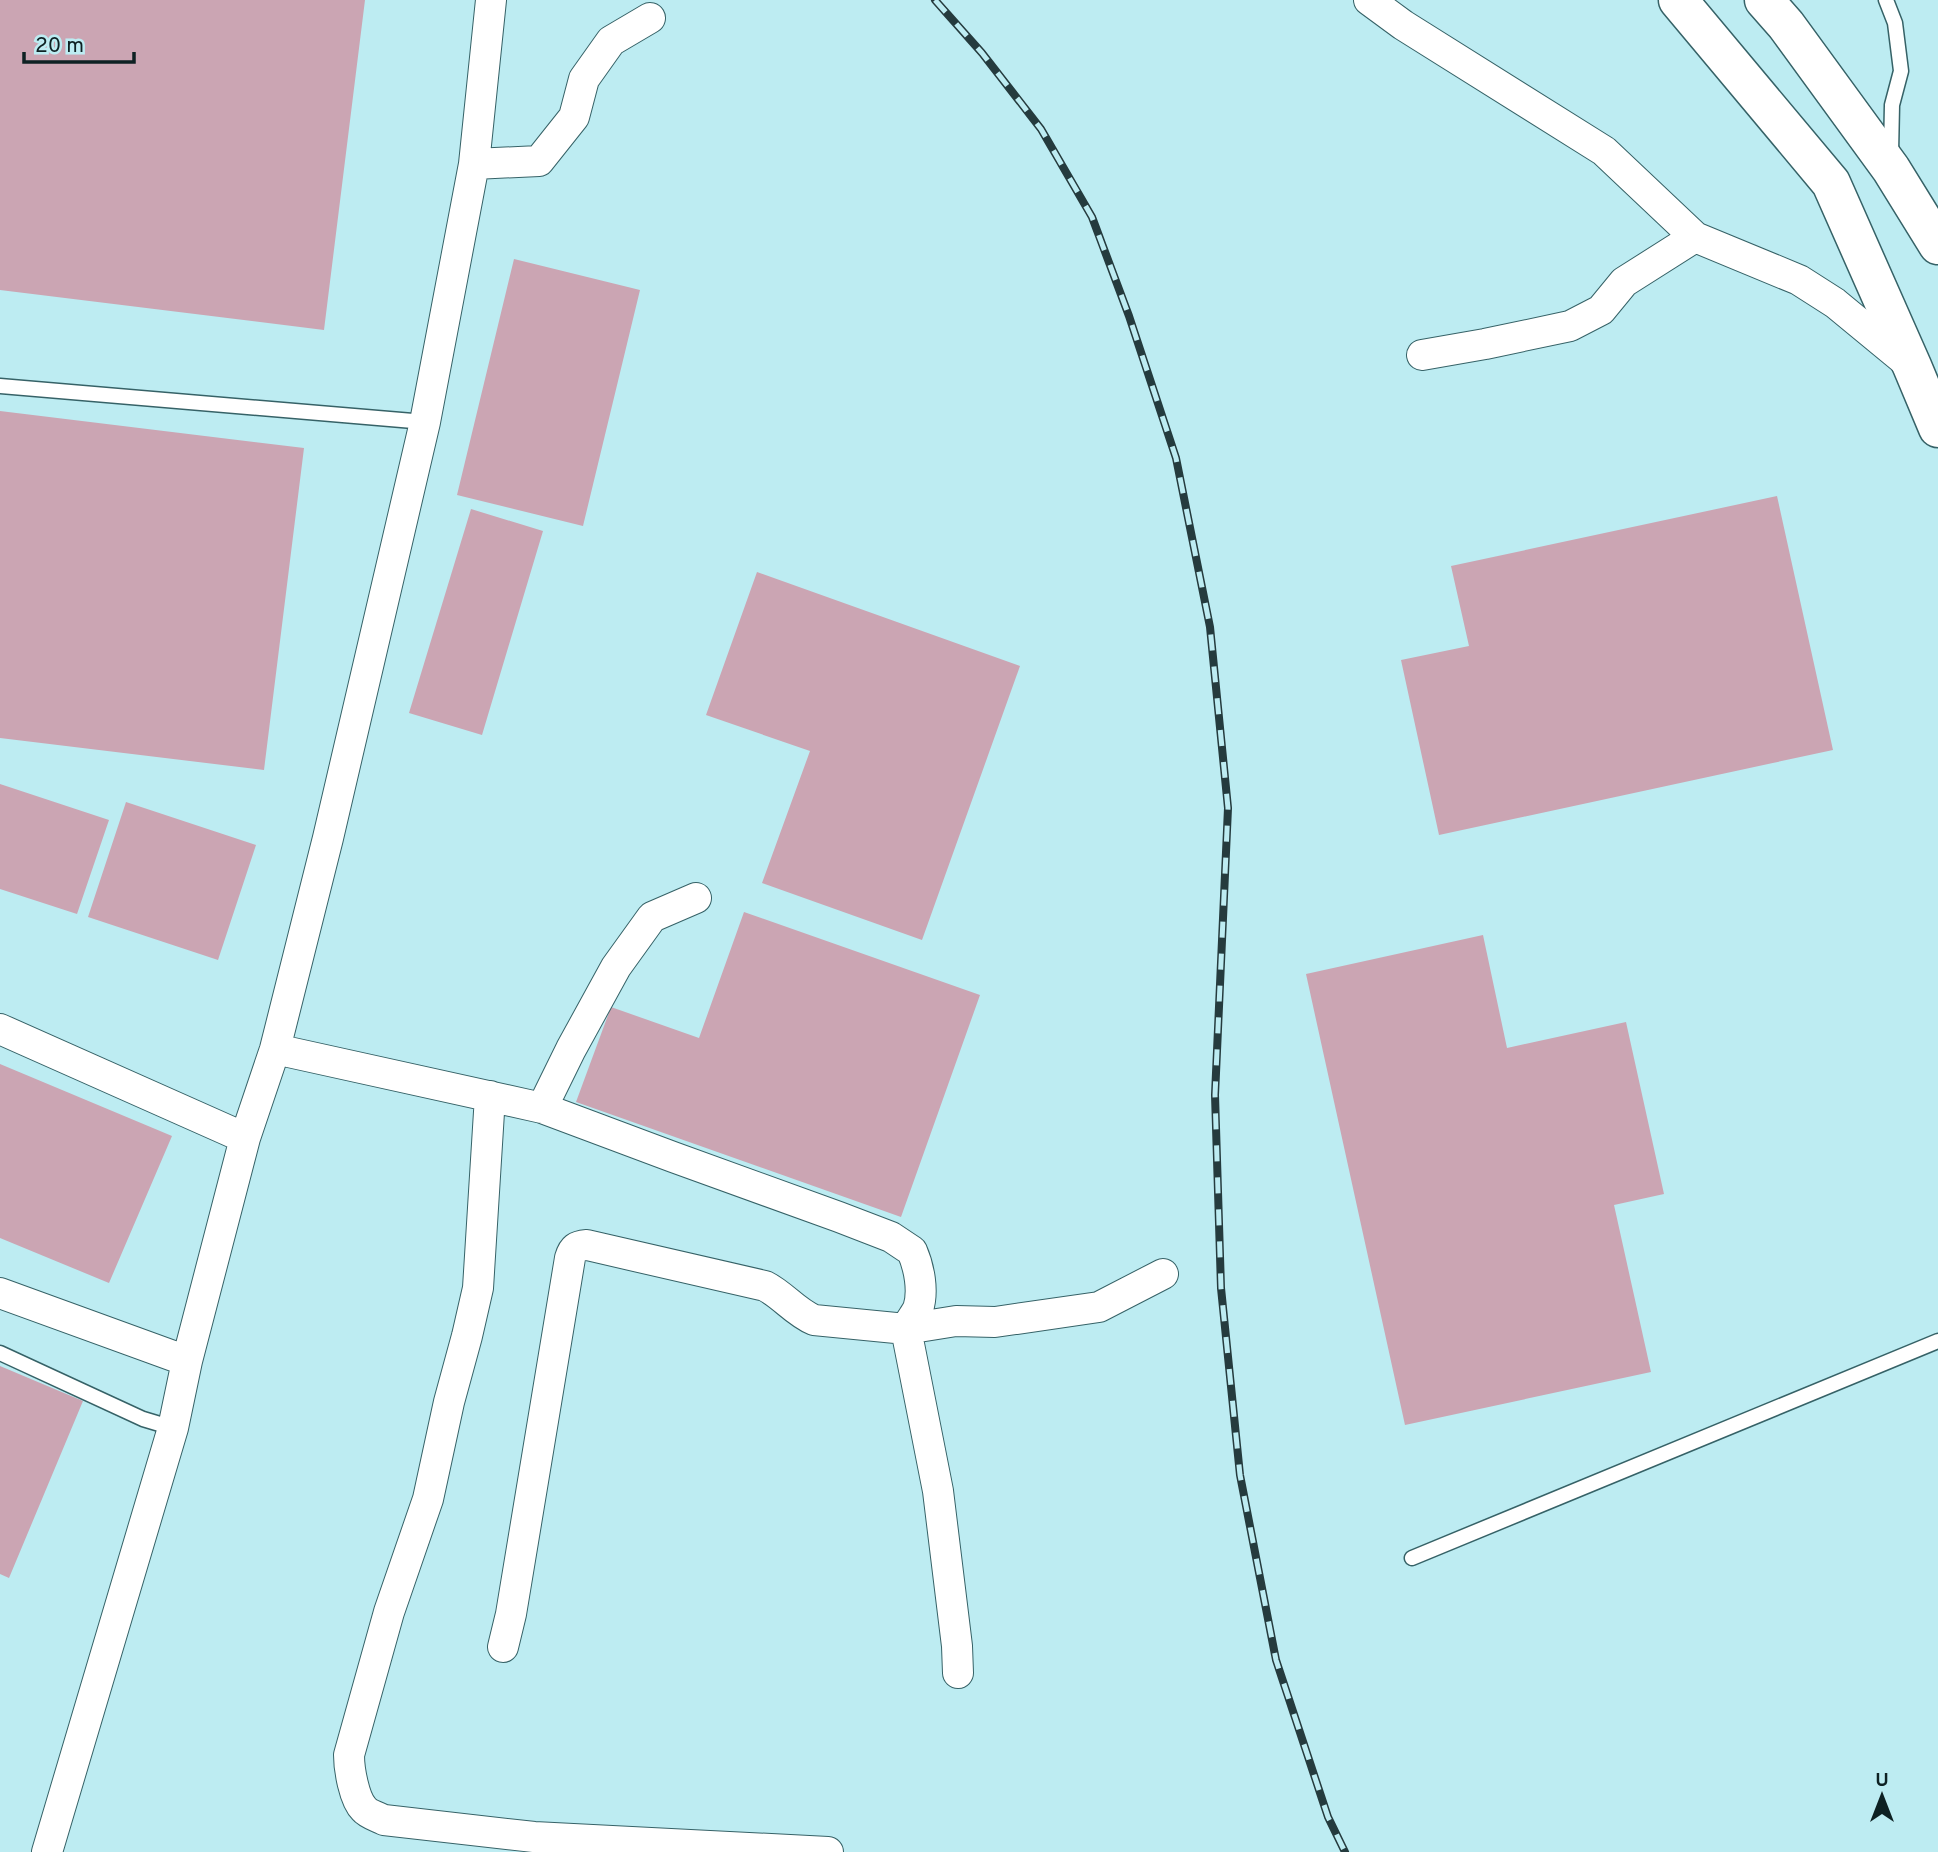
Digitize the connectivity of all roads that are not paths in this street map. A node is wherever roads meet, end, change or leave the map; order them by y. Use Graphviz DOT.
graph roads {
  1 [pos="491,0"];
  2 [pos="1369,0"];
  3 [pos="1678,0"];
  4 [pos="1764,0"];
  5 [pos="1886,0"];
  6 [pos="650,18"];
  7 [pos="474,164"];
  8 [pos="1891,169"];
  9 [pos="1695,237"];
  10 [pos="1938,245"];
  11 [pos="1422,355"];
  12 [pos="1912,366"];
  13 [pos="0,386"];
  14 [pos="425,422"];
  15 [pos="1938,428"];
  16 [pos="696,898"];
  17 [pos="0,1029"];
  18 [pos="275,1048"];
  19 [pos="489,1096"];
  20 [pos="542,1108"];
  21 [pos="245,1138"];
  22 [pos="1163,1274"];
  23 [pos="0,1293"];
  24 [pos="906,1329"];
  25 [pos="1938,1341"];
  26 [pos="0,1353"];
  27 [pos="187,1361"];
  28 [pos="173,1428"];
  29 [pos="1412,1559"];
  30 [pos="503,1647"];
  31 [pos="958,1673"];
  32 [pos="47,1852"];
  33 [pos="828,1852"];
  1 -- 7 [label="street"];
  2 -- 9 [label="street"];
  3 -- 12 [label="highway"];
  4 -- 8 [label="highway"];
  5 -- 8 [label="lane"];
  6 -- 7 [label="street"];
  7 -- 14 [label="street"];
  8 -- 10 [label="highway"];
  9 -- 11 [label="street"];
  9 -- 12 [label="street"];
  12 -- 15 [label="highway"];
  13 -- 14 [label="lane"];
  14 -- 18 [label="street"];
  16 -- 20 [label="street"];
  17 -- 21 [label="street"];
  18 -- 19 [label="street"];
  18 -- 21 [label="street"];
  19 -- 20 [label="street"];
  19 -- 33 [label="street"];
  20 -- 24 [label="street"];
  21 -- 27 [label="street"];
  22 -- 24 [label="street"];
  23 -- 27 [label="street"];
  24 -- 30 [label="street"];
  24 -- 31 [label="street"];
  25 -- 29 [label="lane"];
  26 -- 28 [label="lane"];
  27 -- 28 [label="street"];
  28 -- 32 [label="street"];
}
